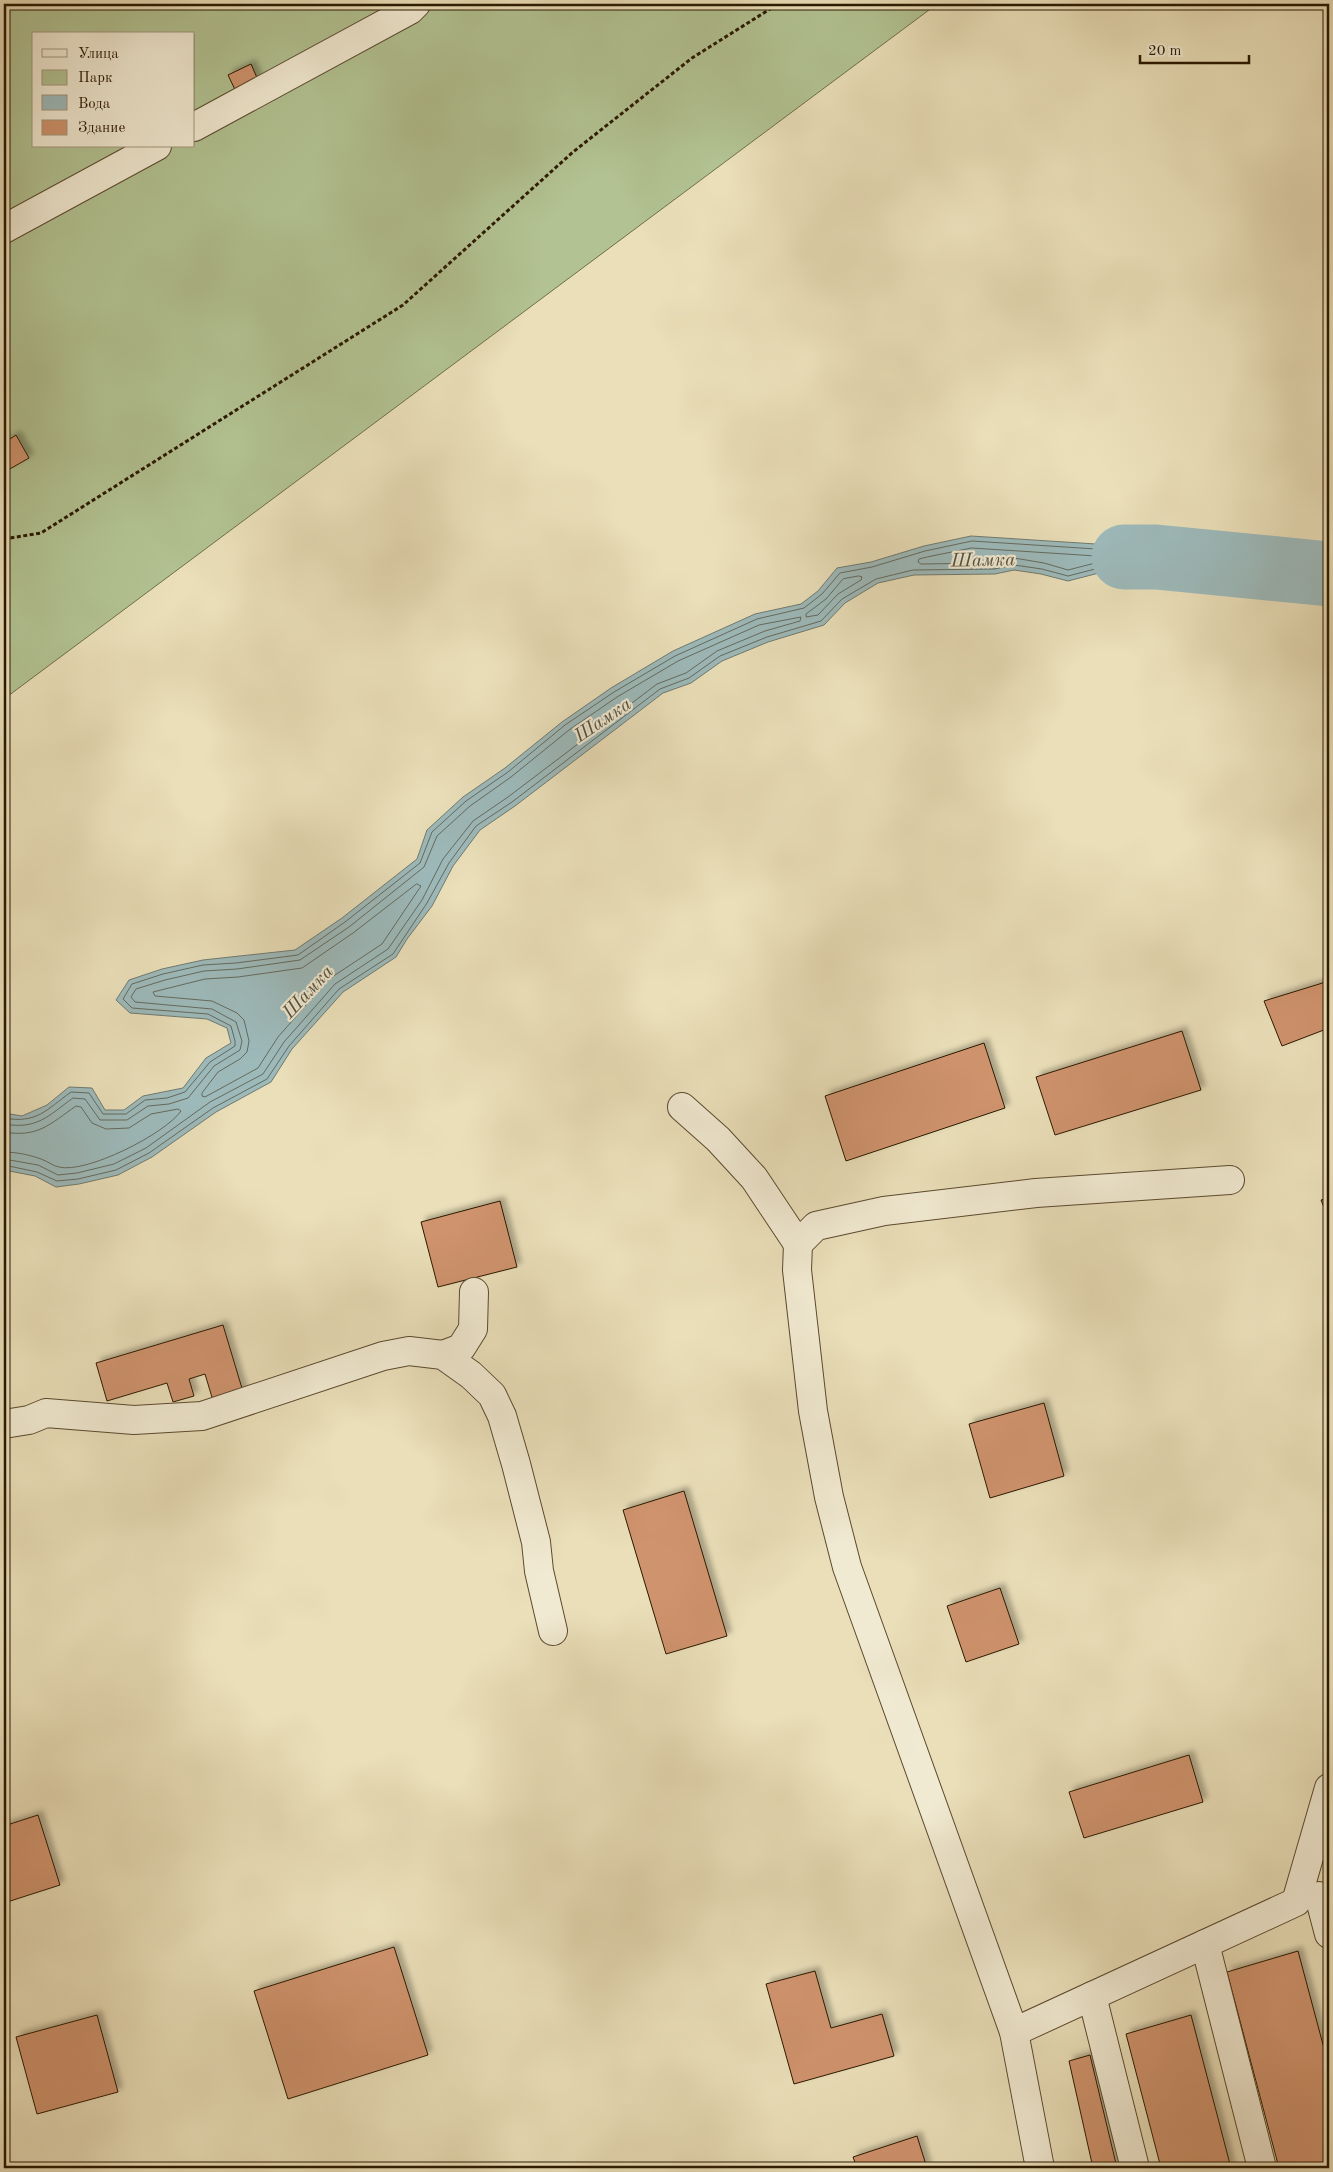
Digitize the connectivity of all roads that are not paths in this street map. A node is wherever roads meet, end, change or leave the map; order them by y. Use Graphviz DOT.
graph roads {
  1 [pos="416,4"];
  2 [pos="195,125"];
  3 [pos="153,148"];
  4 [pos="4,229"];
  5 [pos="682,1107"];
  6 [pos="1230,1180"];
  7 [pos="798,1244"];
  8 [pos="474,1292"];
  9 [pos="443,1355"];
  10 [pos="4,1424"];
  11 [pos="553,1630"];
  12 [pos="1329,1788"];
  13 [pos="1315,1897"];
  14 [pos="1329,1934"];
  15 [pos="1205,1944"];
  16 [pos="1092,1996"];
  17 [pos="1014,2032"];
  18 [pos="1040,2168"];
  19 [pos="1135,2168"];
  20 [pos="1262,2168"];
  1 -- 2 [label="lane"];
  3 -- 4 [label="lane"];
  5 -- 7 [label="lane"];
  6 -- 7 [label="lane"];
  7 -- 17 [label="lane"];
  8 -- 9 [label="lane"];
  9 -- 10 [label="lane"];
  9 -- 11 [label="lane"];
  12 -- 13 [label="lane"];
  13 -- 14 [label="lane"];
  13 -- 15 [label="lane"];
  15 -- 16 [label="lane"];
  15 -- 20 [label="lane"];
  16 -- 17 [label="lane"];
  16 -- 19 [label="lane"];
  17 -- 18 [label="lane"];
}
